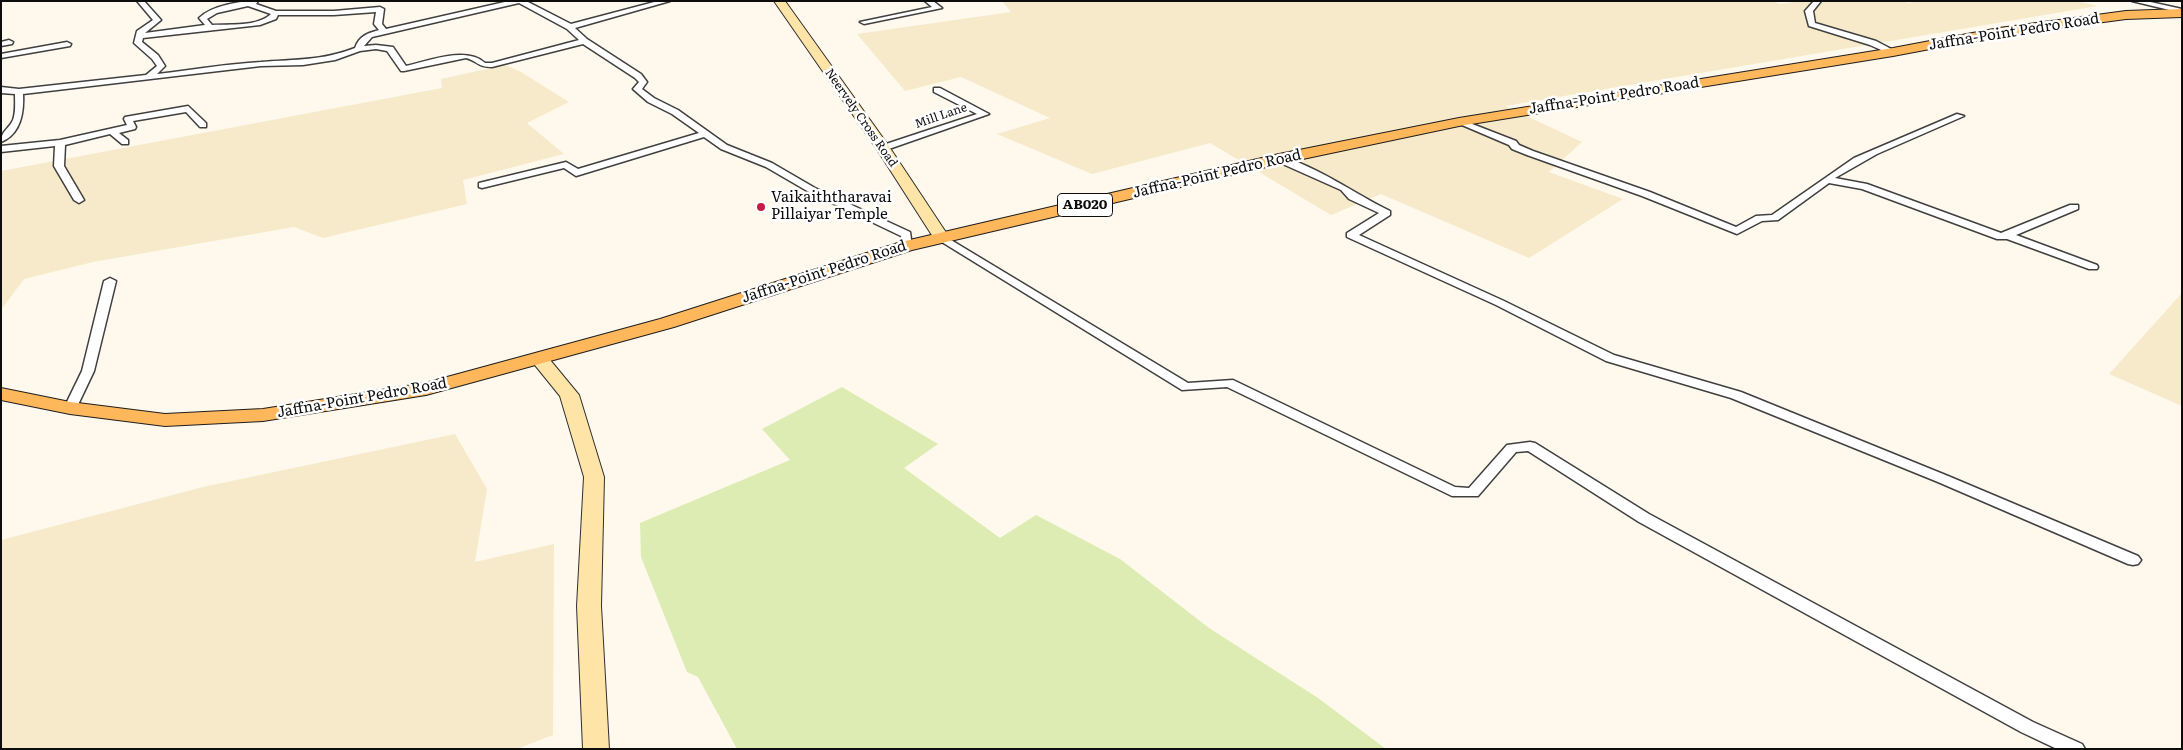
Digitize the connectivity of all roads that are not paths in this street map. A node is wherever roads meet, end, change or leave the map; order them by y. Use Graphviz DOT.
graph roads {
  1 [pos="140,1"];
  2 [pos="520,1"];
  3 [pos="667,1"];
  4 [pos="779,1"];
  5 [pos="928,1"];
  6 [pos="1818,1"];
  7 [pos="2135,1"];
  8 [pos="254,2"];
  9 [pos="2182,12"];
  10 [pos="275,13"];
  11 [pos="864,22"];
  12 [pos="210,27"];
  13 [pos="570,27"];
  14 [pos="384,32"];
  15 [pos="139,36"];
  16 [pos="584,41"];
  17 [pos="67,44"];
  18 [pos="359,49"];
  19 [pos="1893,52"];
  20 [pos="1,56"];
  21 [pos="147,78"];
  22 [pos="1,90"];
  23 [pos="937,90"];
  24 [pos="19,92"];
  25 [pos="1960,116"];
  26 [pos="1459,122"];
  27 [pos="203,125"];
  28 [pos="113,132"];
  29 [pos="705,134"];
  30 [pos="1,139"];
  31 [pos="125,142"];
  32 [pos="60,143"];
  33 [pos="883,148"];
  34 [pos="1,149"];
  35 [pos="1279,159"];
  36 [pos="1827,180"];
  37 [pos="482,185"];
  38 [pos="79,200"];
  39 [pos="2074,207"];
  40 [pos="2007,235"];
  41 [pos="942,236"];
  42 [pos="907,246"];
  43 [pos="2093,267"];
  44 [pos="110,281"];
  45 [pos="539,359"];
  46 [pos="1,394"];
  47 [pos="70,408"];
  48 [pos="2133,560"];
  49 [pos="596,749"];
  50 [pos="2076,749"];
  1 -- 15 [label="street"];
  2 -- 13 [label="street"];
  2 -- 14 [label="street"];
  3 -- 13 [label="street"];
  4 -- 33 [label="street, Neervely Cross Road"];
  5 -- 11 [label="street"];
  6 -- 19 [label="street"];
  7 -- 9 [label="street"];
  8 -- 10 [label="street"];
  8 -- 12 [label="street"];
  9 -- 19 [label="main road, Jaffna-Point Pedro Road / AB020"];
  10 -- 12 [label="street"];
  10 -- 14 [label="street"];
  12 -- 15 [label="street"];
  13 -- 16 [label="street"];
  14 -- 18 [label="street"];
  15 -- 21 [label="street"];
  16 -- 18 [label="street"];
  16 -- 29 [label="street"];
  17 -- 20 [label="street"];
  18 -- 21 [label="street"];
  19 -- 26 [label="main road, Jaffna-Point Pedro Road / AB020"];
  21 -- 24 [label="street"];
  22 -- 24 [label="street"];
  23 -- 33 [label="street, Mill Lane"];
  24 -- 30 [label="street"];
  25 -- 36 [label="street"];
  26 -- 35 [label="main road, Jaffna-Point Pedro Road / AB020"];
  26 -- 36 [label="street"];
  27 -- 28 [label="street"];
  28 -- 31 [label="street"];
  28 -- 32 [label="street"];
  29 -- 37 [label="street"];
  29 -- 42 [label="street"];
  32 -- 34 [label="street"];
  32 -- 38 [label="street"];
  33 -- 41 [label="street, Neervely Cross Road"];
  35 -- 41 [label="main road, Jaffna-Point Pedro Road / AB020"];
  35 -- 48 [label="street"];
  36 -- 40 [label="street"];
  39 -- 40 [label="street"];
  40 -- 43 [label="street"];
  41 -- 42 [label="main road, Jaffna-Point Pedro Road / AB020"];
  41 -- 50 [label="street"];
  42 -- 45 [label="main road, Jaffna-Point Pedro Road / AB020"];
  44 -- 47 [label="street"];
  45 -- 47 [label="main road, Jaffna-Point Pedro Road / AB020"];
  45 -- 49 [label="street"];
  46 -- 47 [label="main road, Jaffna-Point Pedro Road / AB020"];
}
